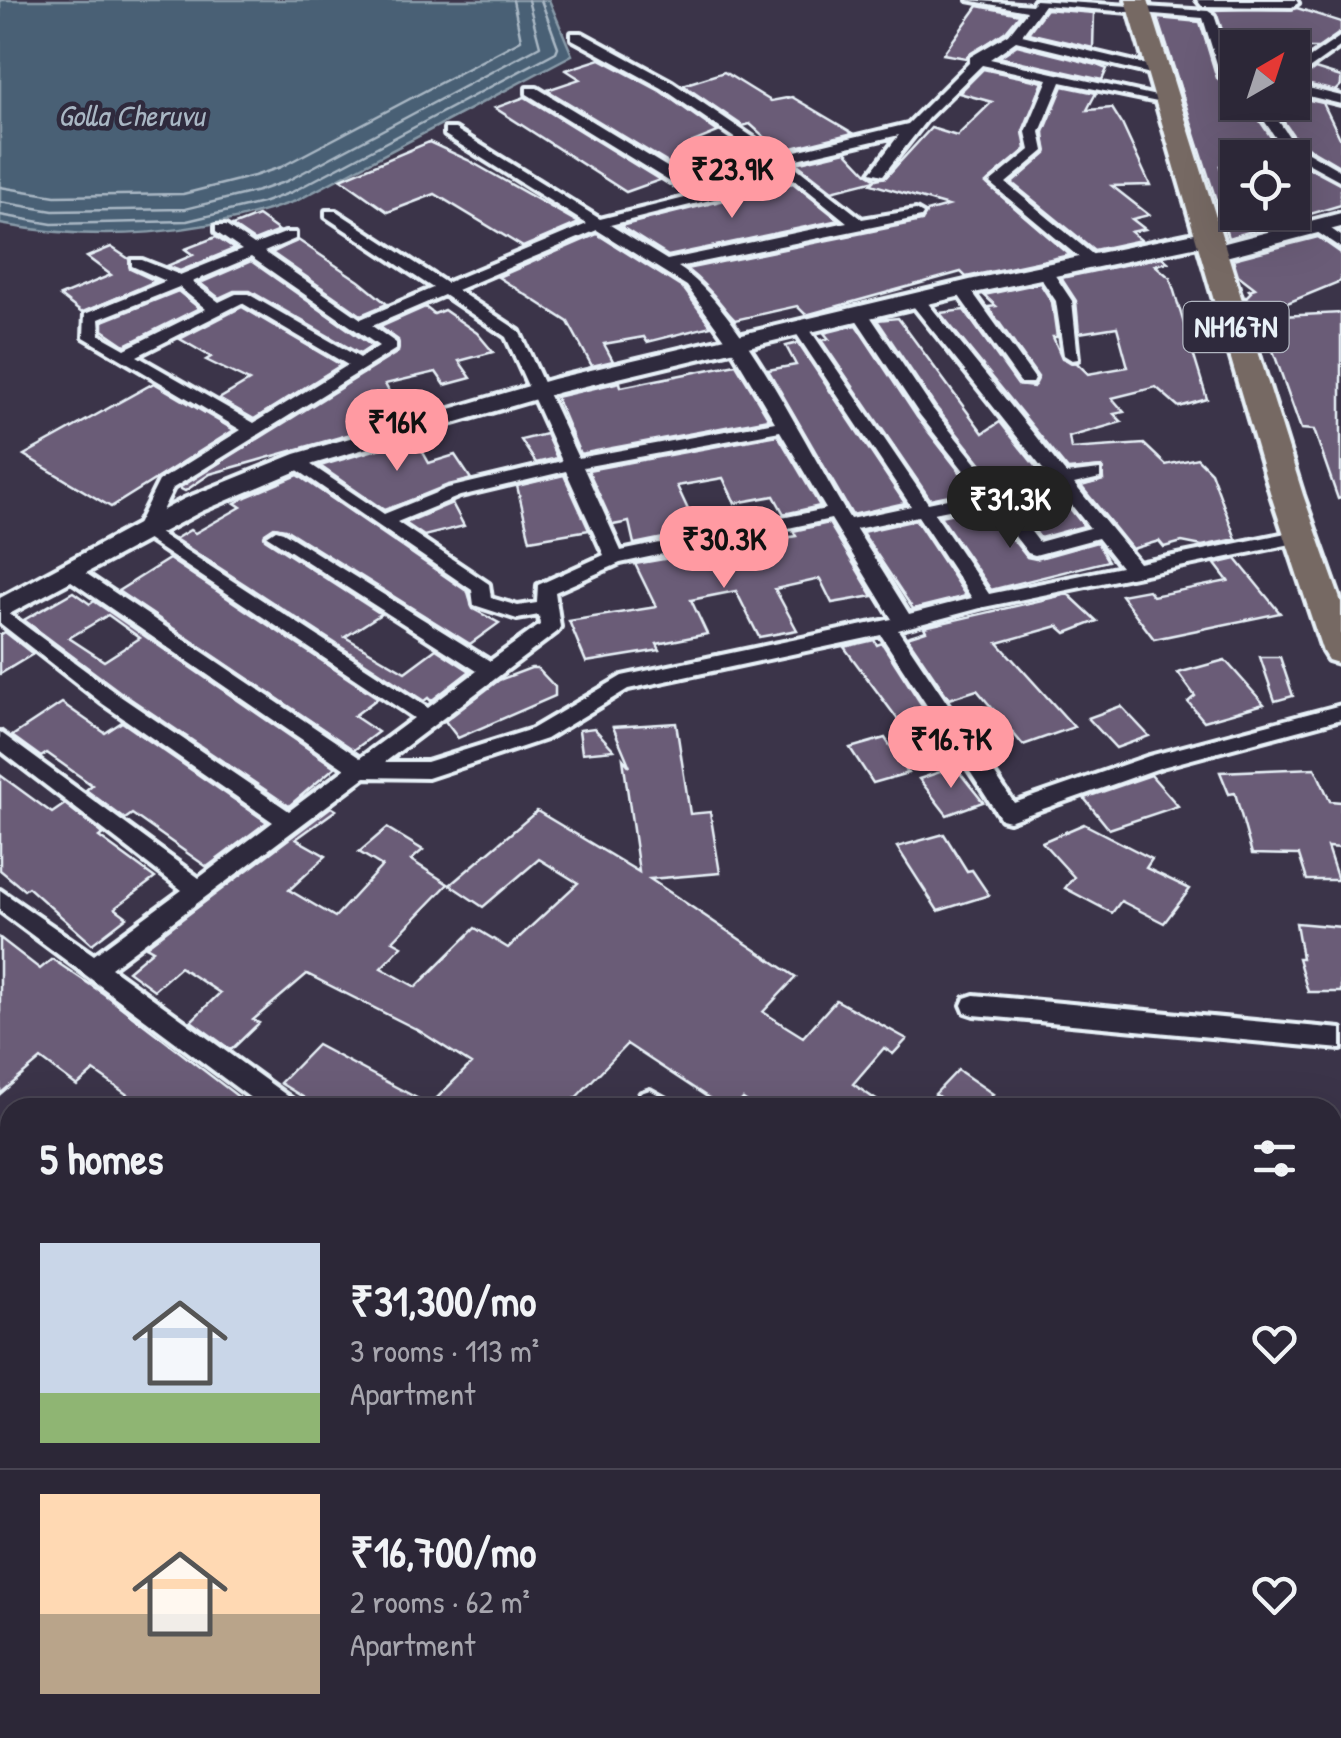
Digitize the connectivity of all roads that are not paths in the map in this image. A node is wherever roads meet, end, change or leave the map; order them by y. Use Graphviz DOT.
graph roads {
  1 [pos="974,0"];
  2 [pos="1290,0"];
  3 [pos="1139,6"];
  4 [pos="1204,6"];
  5 [pos="1036,9"];
  6 [pos="577,36"];
  7 [pos="1014,37"];
  8 [pos="1341,40"];
  9 [pos="1220,53"];
  10 [pos="975,60"];
  11 [pos="1310,63"];
  12 [pos="1056,79"];
  13 [pos="1163,86"];
  14 [pos="532,92"];
  15 [pos="1310,92"];
  16 [pos="1341,100"];
  17 [pos="1270,120"];
  18 [pos="910,128"];
  19 [pos="450,132"];
  20 [pos="776,160"];
  21 [pos="878,172"];
  22 [pos="797,174"];
  23 [pos="1341,177"];
  24 [pos="706,197"];
  25 [pos="331,214"];
  26 [pos="916,214"];
  27 [pos="601,223"];
  28 [pos="859,224"];
  29 [pos="1330,224"];
  30 [pos="221,229"];
  31 [pos="290,236"];
  32 [pos="1341,242"];
  33 [pos="1211,245"];
  34 [pos="254,252"];
  35 [pos="1092,261"];
  36 [pos="137,263"];
  37 [pos="666,265"];
  38 [pos="1044,271"];
  39 [pos="181,281"];
  40 [pos="962,288"];
  41 [pos="441,290"];
  42 [pos="916,300"];
  43 [pos="217,309"];
  44 [pos="860,312"];
  45 [pos="360,325"];
  46 [pos="800,326"];
  47 [pos="736,342"];
  48 [pos="1072,355"];
  49 [pos="124,356"];
  50 [pos="357,363"];
  51 [pos="1027,380"];
  52 [pos="538,390"];
  53 [pos="786,426"];
  54 [pos="252,429"];
  55 [pos="295,462"];
  56 [pos="572,464"];
  57 [pos="1094,474"];
  58 [pos="1059,481"];
  59 [pos="990,495"];
  60 [pos="924,510"];
  61 [pos="841,519"];
  62 [pos="383,521"];
  63 [pos="143,531"];
  64 [pos="1102,531"];
  65 [pos="276,536"];
  66 [pos="1301,536"];
  67 [pos="616,558"];
  68 [pos="68,570"];
  69 [pos="1134,570"];
  70 [pos="984,601"];
  71 [pos="547,607"];
  72 [pos="0,611"];
  73 [pos="894,624"];
  74 [pos="1341,652"];
  75 [pos="491,671"];
  76 [pos="1341,712"];
  77 [pos="428,718"];
  78 [pos="0,739"];
  79 [pos="360,769"];
  80 [pos="288,822"];
  81 [pos="199,890"];
  82 [pos="0,899"];
  83 [pos="94,968"];
  84 [pos="974,1005"];
  85 [pos="1341,1040"];
  86 [pos="270,1098"];
  1 -- 5 [label="street"];
  2 -- 4 [label="street"];
  3 -- 4 [label="street"];
  3 -- 5 [label="street"];
  3 -- 13 [label="highway, NH167N"];
  4 -- 9 [label="street"];
  5 -- 7 [label="street"];
  6 -- 20 [label="street"];
  7 -- 10 [label="street"];
  7 -- 13 [label="street"];
  8 -- 11 [label="street"];
  10 -- 12 [label="street"];
  10 -- 18 [label="street"];
  12 -- 13 [label="street"];
  12 -- 35 [label="street"];
  13 -- 33 [label="highway, NH167N"];
  14 -- 24 [label="street"];
  15 -- 16 [label="street"];
  17 -- 23 [label="street"];
  18 -- 20 [label="street"];
  18 -- 21 [label="street"];
  19 -- 27 [label="street"];
  20 -- 22 [label="street"];
  22 -- 24 [label="street"];
  22 -- 28 [label="street"];
  24 -- 27 [label="street"];
  25 -- 41 [label="street"];
  26 -- 28 [label="street"];
  27 -- 37 [label="street"];
  27 -- 41 [label="street"];
  28 -- 37 [label="street"];
  29 -- 32 [label="street"];
  29 -- 33 [label="street"];
  30 -- 34 [label="street"];
  31 -- 34 [label="street"];
  33 -- 35 [label="street"];
  33 -- 66 [label="highway, NH167N"];
  34 -- 39 [label="street"];
  34 -- 45 [label="street"];
  35 -- 38 [label="street"];
  36 -- 39 [label="street"];
  37 -- 47 [label="street"];
  38 -- 40 [label="street"];
  38 -- 48 [label="street"];
  39 -- 43 [label="street"];
  39 -- 49 [label="street"];
  40 -- 42 [label="street"];
  40 -- 51 [label="street"];
  41 -- 45 [label="street"];
  41 -- 52 [label="street"];
  42 -- 44 [label="street"];
  42 -- 58 [label="street"];
  43 -- 49 [label="street"];
  43 -- 50 [label="street"];
  44 -- 46 [label="street"];
  44 -- 59 [label="street"];
  45 -- 50 [label="street"];
  46 -- 47 [label="street"];
  46 -- 60 [label="street"];
  47 -- 52 [label="street"];
  47 -- 53 [label="street"];
  49 -- 54 [label="street"];
  50 -- 54 [label="street"];
  52 -- 55 [label="street"];
  52 -- 56 [label="street"];
  53 -- 56 [label="street"];
  53 -- 61 [label="street"];
  54 -- 63 [label="street"];
  55 -- 62 [label="street"];
  55 -- 63 [label="street"];
  56 -- 62 [label="street"];
  56 -- 67 [label="street"];
  57 -- 58 [label="street"];
  58 -- 59 [label="street"];
  58 -- 64 [label="street"];
  59 -- 60 [label="street"];
  59 -- 64 [label="street"];
  60 -- 61 [label="street"];
  60 -- 70 [label="street"];
  61 -- 67 [label="street"];
  61 -- 73 [label="street"];
  62 -- 71 [label="street"];
  63 -- 68 [label="street"];
  63 -- 77 [label="street"];
  64 -- 69 [label="street"];
  65 -- 75 [label="street"];
  66 -- 69 [label="street"];
  66 -- 74 [label="highway, NH167N"];
  67 -- 71 [label="street"];
  68 -- 72 [label="street"];
  68 -- 79 [label="street"];
  69 -- 70 [label="street"];
  70 -- 73 [label="street"];
  71 -- 75 [label="street"];
  72 -- 80 [label="street"];
  73 -- 76 [label="street"];
  73 -- 79 [label="street"];
  75 -- 77 [label="street"];
  77 -- 79 [label="street"];
  78 -- 81 [label="street"];
  79 -- 80 [label="street"];
  80 -- 81 [label="street"];
  81 -- 83 [label="street"];
  82 -- 83 [label="street"];
  83 -- 86 [label="street"];
  84 -- 85 [label="street"];
}
